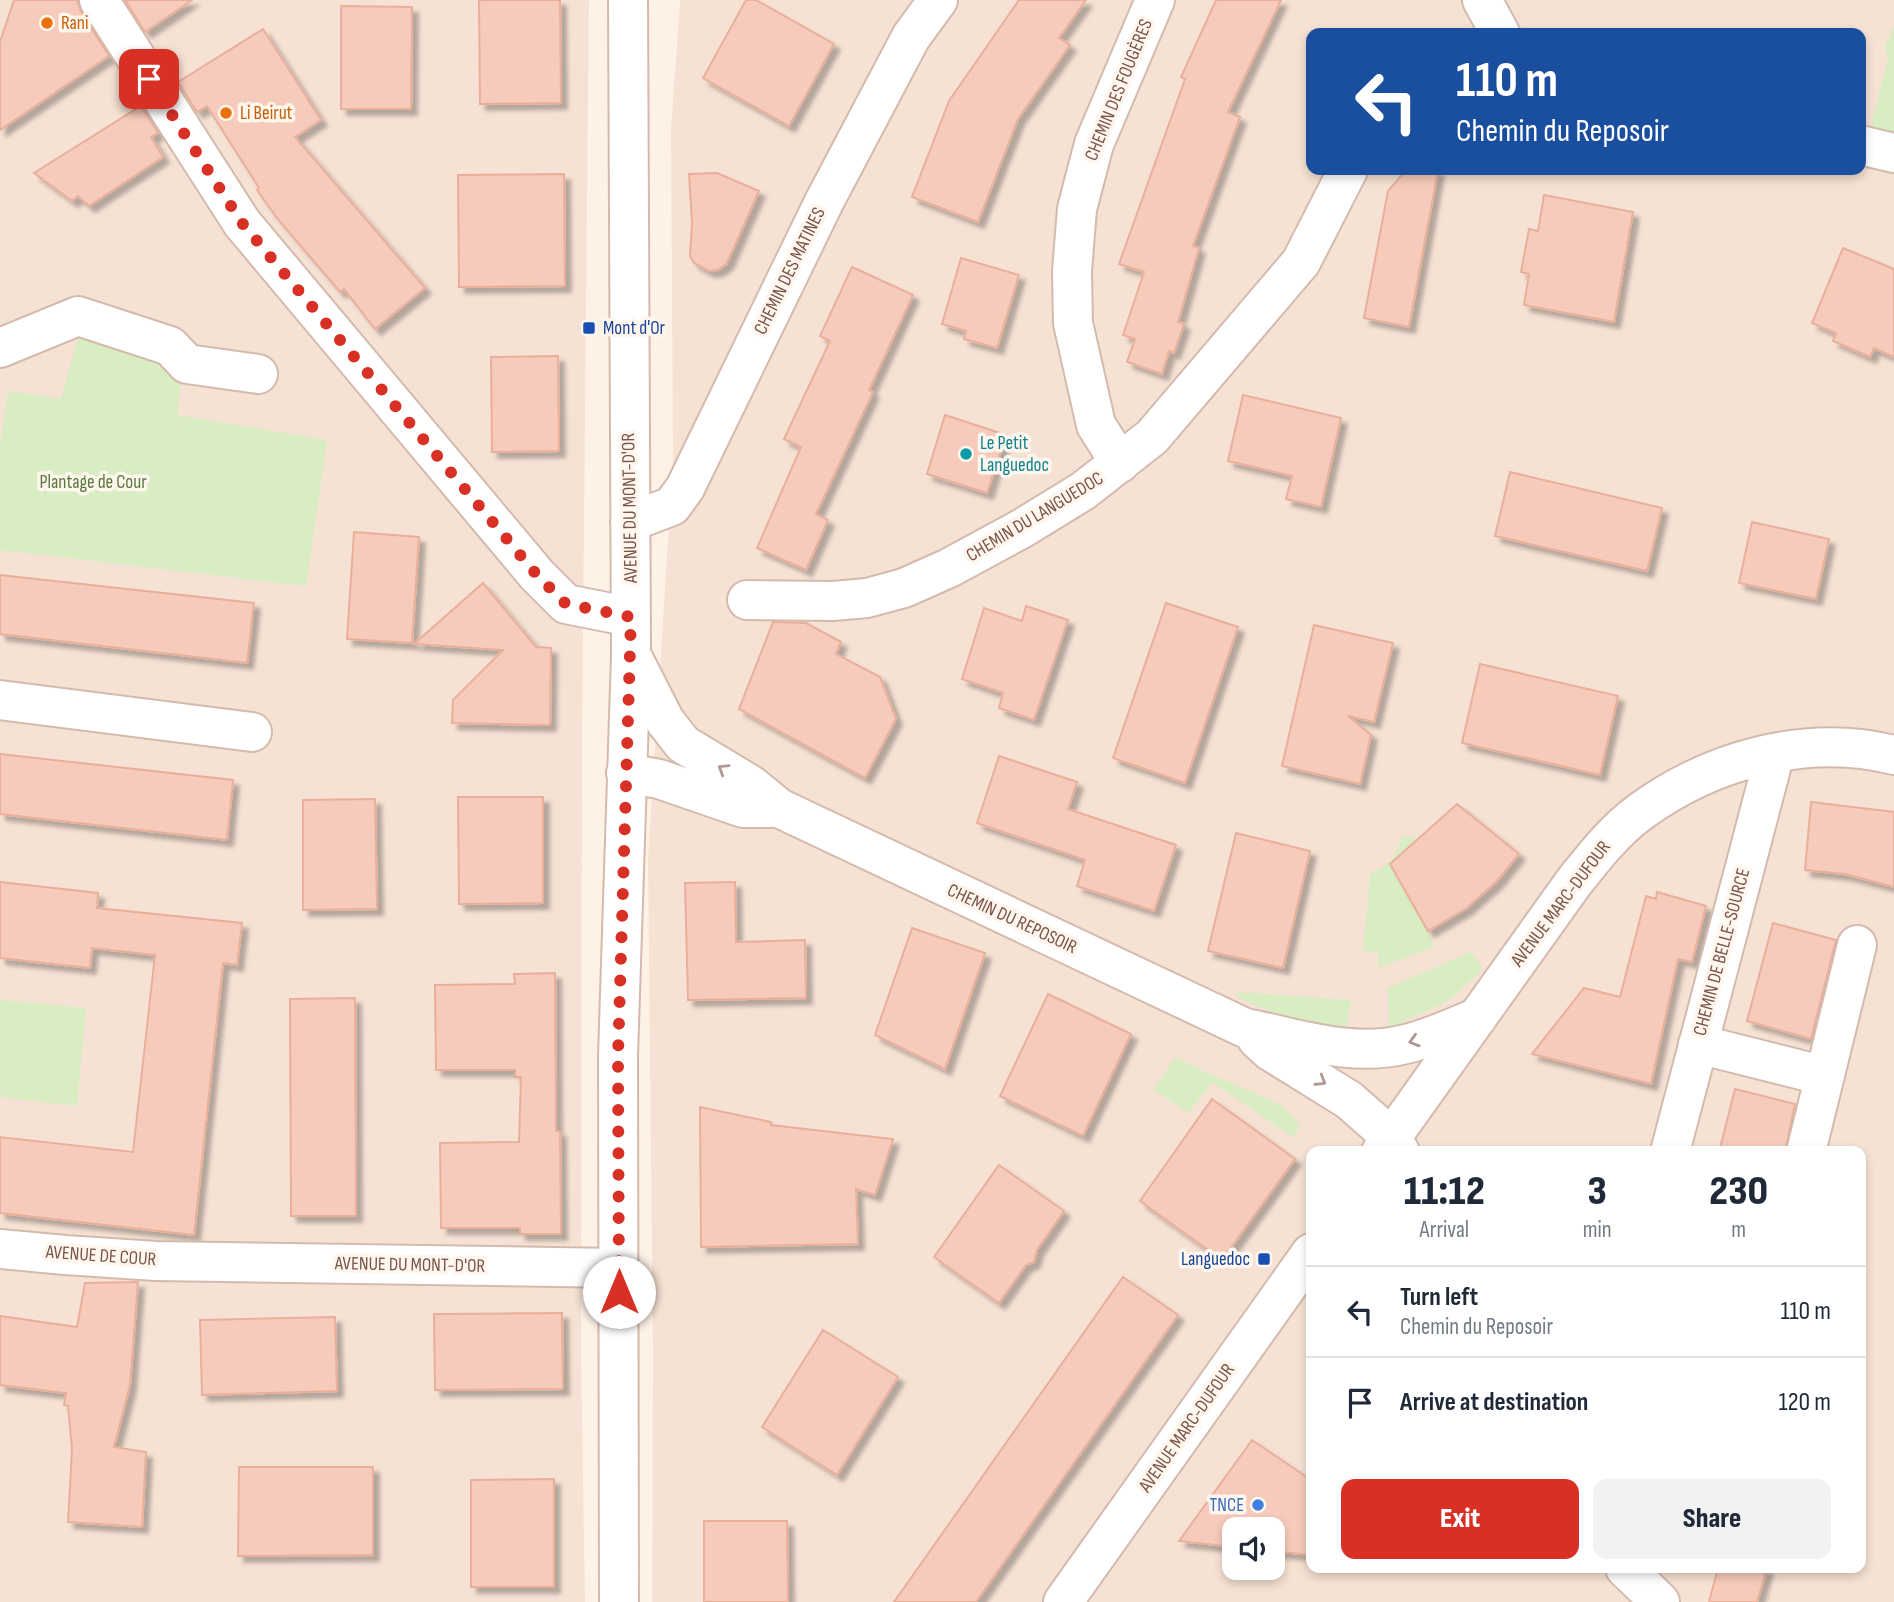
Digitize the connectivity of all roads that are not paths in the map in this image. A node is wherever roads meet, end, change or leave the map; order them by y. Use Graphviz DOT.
graph roads {
  1 [pos="99,0"];
  2 [pos="628,0"];
  3 [pos="938,0"];
  4 [pos="1155,0"];
  5 [pos="1482,0"];
  6 [pos="1497,28"];
  7 [pos="1866,146"];
  8 [pos="1894,153"];
  9 [pos="1345,175"];
  10 [pos="0,348"];
  11 [pos="258,374"];
  12 [pos="1120,463"];
  13 [pos="630,522"];
  14 [pos="747,600"];
  15 [pos="631,617"];
  16 [pos="631,655"];
  17 [pos="0,700"];
  18 [pos="252,732"];
  19 [pos="1775,753"];
  20 [pos="1894,755"];
  21 [pos="626,773"];
  22 [pos="779,808"];
  23 [pos="1857,945"];
  24 [pos="1478,1017"];
  25 [pos="1245,1028"];
  26 [pos="1698,1044"];
  27 [pos="1825,1076"];
  28 [pos="1390,1146"];
  29 [pos="1392,1146"];
  30 [pos="1672,1146"];
  31 [pos="1808,1146"];
  32 [pos="0,1248"];
  33 [pos="1306,1260"];
  34 [pos="202,1261"];
  35 [pos="618,1268"];
  36 [pos="1630,1573"];
  37 [pos="619,1602"];
  38 [pos="1063,1602"];
  39 [pos="1660,1602"];
  1 -- 15 [label="street"];
  2 -- 13 [label="street, AVENUE DU MONT-D'OR"];
  3 -- 13 [label="street, CHEMIN DES MATINES"];
  4 -- 12 [label="street, CHEMIN DES FOUGÈRES"];
  5 -- 6 [label="street"];
  7 -- 8 [label="street"];
  9 -- 12 [label="street, CHEMIN DU LANGUEDOC"];
  10 -- 11 [label="street"];
  12 -- 14 [label="street, CHEMIN DU LANGUEDOC"];
  13 -- 15 [label="street, AVENUE DU MONT-D'OR"];
  15 -- 16 [label="street, AVENUE DU MONT-D'OR"];
  16 -- 21 [label="street, AVENUE DU MONT-D'OR"];
  22 -- 16 [label="street, CHEMIN DU REPOSOIR, one-way"];
  17 -- 18 [label="street"];
  19 -- 20 [label="street, AVENUE MARC-DUFOUR"];
  19 -- 24 [label="street, AVENUE MARC-DUFOUR"];
  19 -- 26 [label="street, CHEMIN DE BELLE-SOURCE"];
  21 -- 22 [label="street, CHEMIN DU REPOSOIR"];
  21 -- 35 [label="street, AVENUE DU MONT-D'OR"];
  22 -- 25 [label="street, CHEMIN DU REPOSOIR"];
  23 -- 27 [label="street"];
  24 -- 25 [label="street, CHEMIN DU REPOSOIR, one-way"];
  24 -- 29 [label="street, AVENUE MARC-DUFOUR"];
  25 -- 28 [label="street, CHEMIN DU REPOSOIR, one-way"];
  26 -- 27 [label="street"];
  26 -- 30 [label="street, CHEMIN DE BELLE-SOURCE"];
  27 -- 31 [label="street"];
  32 -- 34 [label="street, AVENUE DE COUR"];
  33 -- 38 [label="street, AVENUE MARC-DUFOUR"];
  34 -- 35 [label="street, AVENUE DU MONT-D'OR"];
  35 -- 37 [label="street, AVENUE DU MONT-D'OR"];
  36 -- 39 [label="street"];
}
